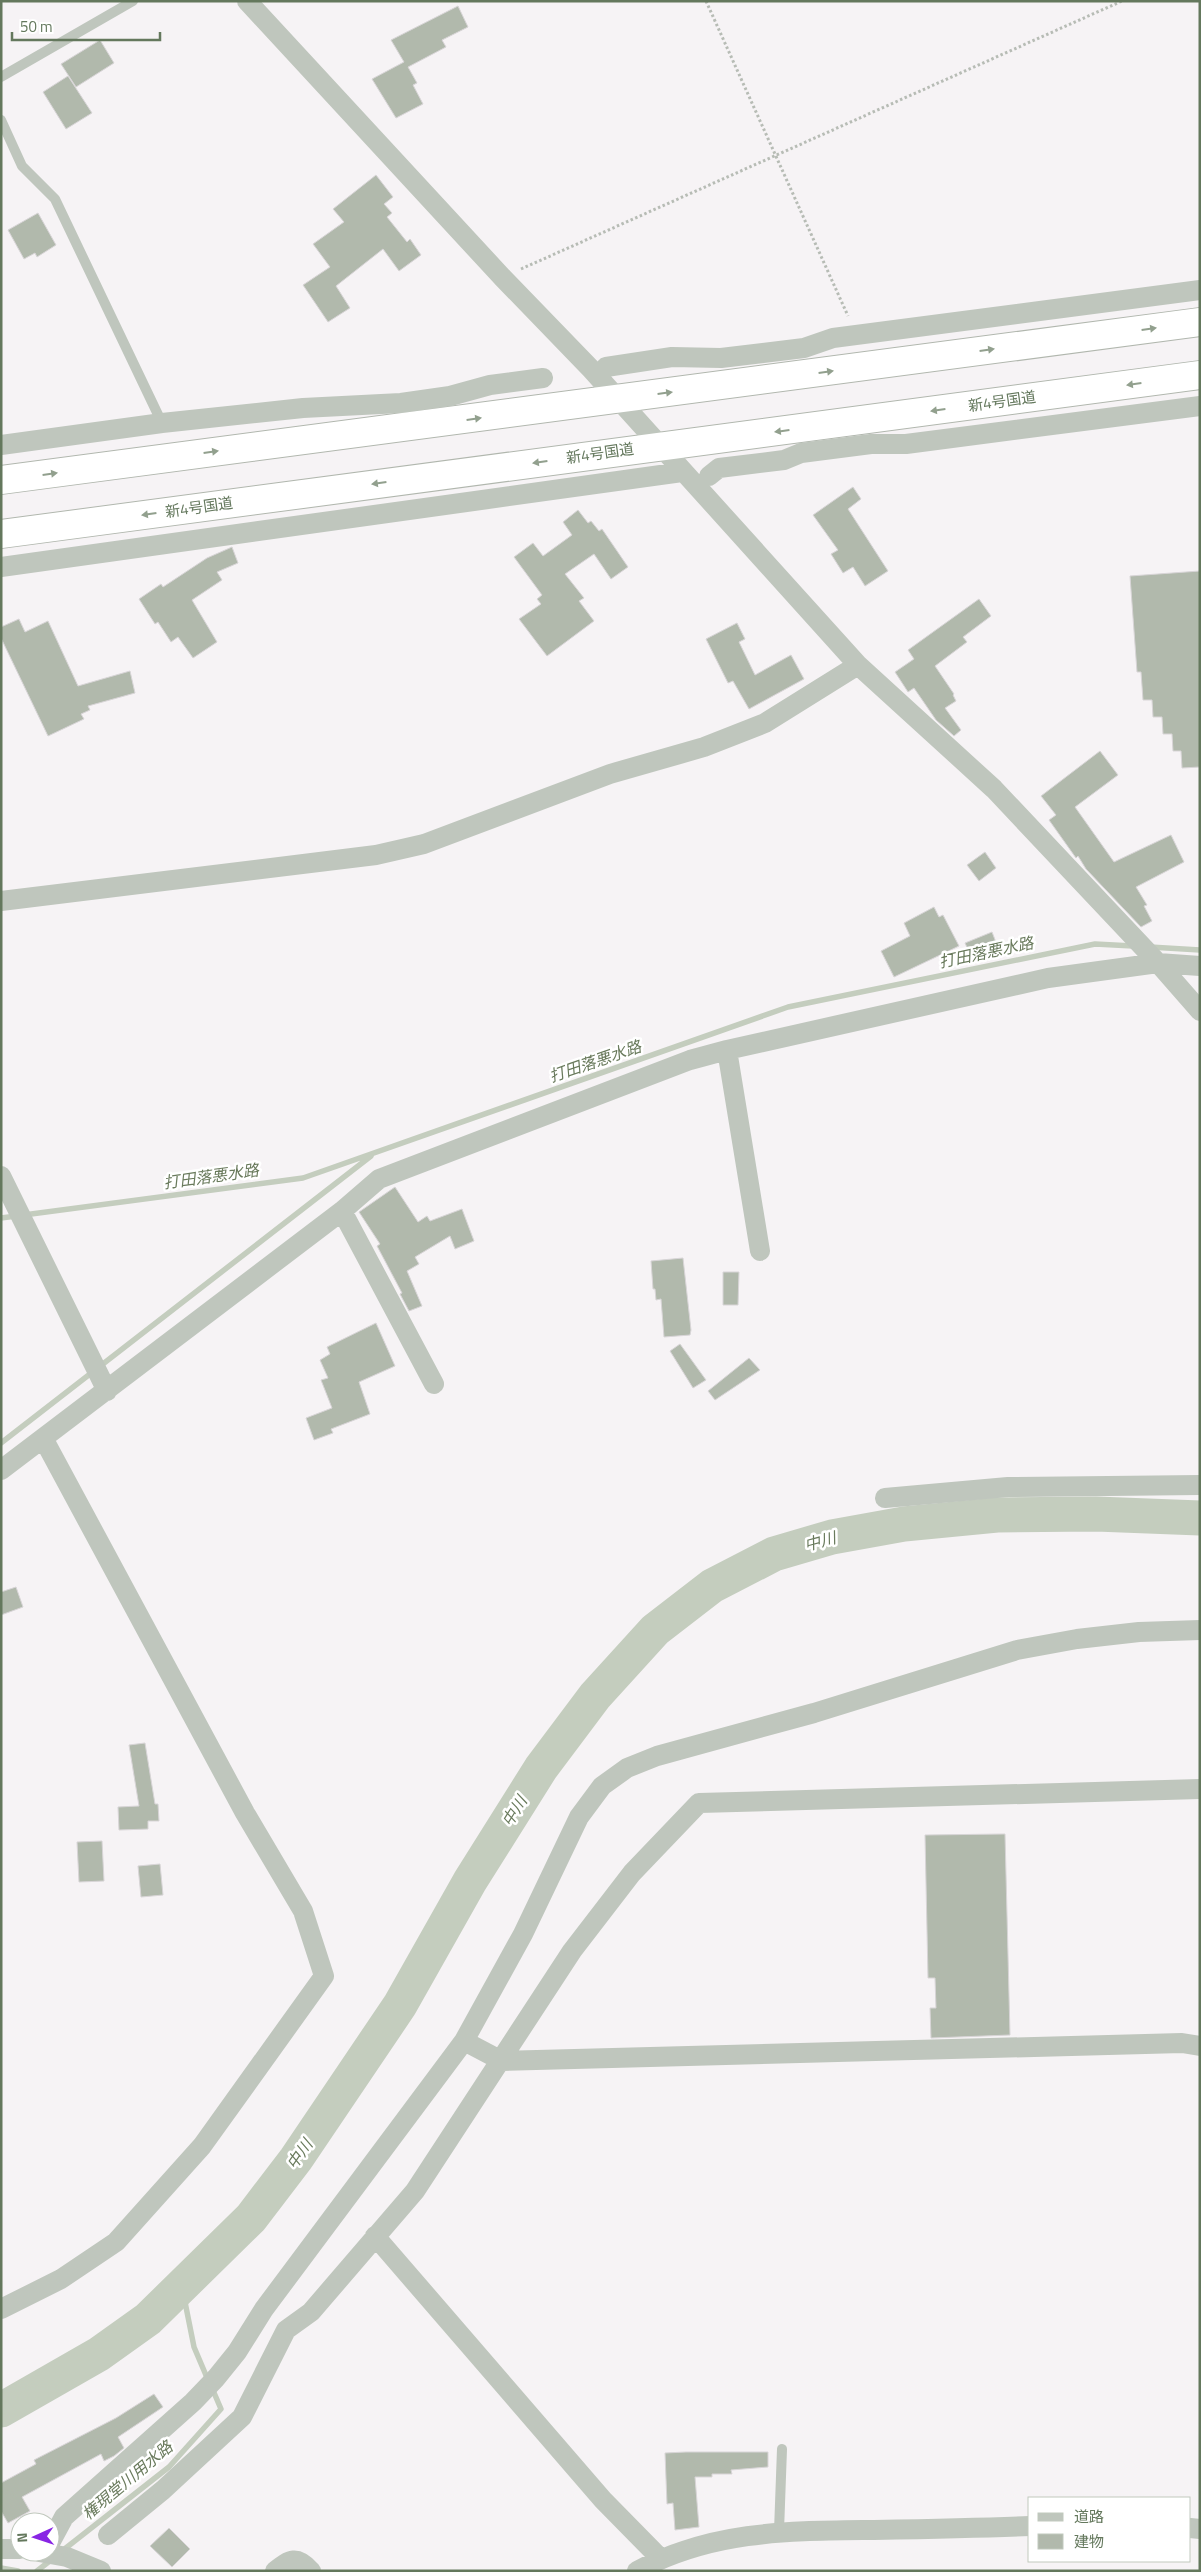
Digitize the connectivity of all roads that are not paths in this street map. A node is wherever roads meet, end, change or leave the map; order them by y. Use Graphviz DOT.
graph roads {
  1 [pos="133,1"];
  2 [pos="247,1"];
  3 [pos="1,77"];
  4 [pos="1,120"];
  5 [pos="1200,290"];
  6 [pos="1200,322"];
  7 [pos="760,354"];
  8 [pos="606,367"];
  9 [pos="1200,375"];
  10 [pos="543,378"];
  11 [pos="764,380"];
  12 [pos="617,399"];
  13 [pos="1200,406"];
  14 [pos="425,412"];
  15 [pos="162,423"];
  16 [pos="831,437"];
  17 [pos="1,445"];
  18 [pos="658,446"];
  19 [pos="682,472"];
  20 [pos="710,476"];
  21 [pos="1,480"];
  22 [pos="1,534"];
  23 [pos="1,566"];
  24 [pos="858,665"];
  25 [pos="1,901"];
  26 [pos="1158,963"];
  27 [pos="1200,966"];
  28 [pos="1200,1011"];
  29 [pos="727,1050"];
  30 [pos="1,1176"];
  31 [pos="342,1211"];
  32 [pos="760,1251"];
  33 [pos="434,1384"];
  34 [pos="107,1391"];
  35 [pos="43,1438"];
  36 [pos="1,1470"];
  37 [pos="1200,1485"];
  38 [pos="885,1498"];
  39 [pos="1200,1630"];
  40 [pos="1200,1789"];
  41 [pos="464,2040"];
  42 [pos="1200,2046"];
  43 [pos="502,2061"];
  44 [pos="375,2236"];
  45 [pos="1,2309"];
  46 [pos="782,2449"];
  47 [pos="60,2524"];
  48 [pos="1028,2526"];
  49 [pos="778,2531"];
  50 [pos="108,2535"];
  51 [pos="60,2555"];
  52 [pos="660,2558"];
  53 [pos="101,2571"];
  54 [pos="275,2571"];
  55 [pos="311,2571"];
  56 [pos="637,2571"];
  1 -- 3 [label="lane"];
  2 -- 12 [label="street"];
  4 -- 15 [label="lane"];
  5 -- 7 [label="street"];
  11 -- 6 [label="highway, one-way"];
  7 -- 8 [label="street"];
  7 -- 11 [label="street"];
  9 -- 16 [label="highway, 新4号国道, one-way"];
  10 -- 14 [label="street"];
  12 -- 11 [label="highway, one-way"];
  14 -- 12 [label="highway, one-way"];
  12 -- 18 [label="street"];
  13 -- 16 [label="street"];
  14 -- 15 [label="street"];
  21 -- 14 [label="highway, one-way"];
  15 -- 17 [label="street"];
  16 -- 18 [label="highway, 新4号国道, one-way"];
  16 -- 20 [label="street"];
  18 -- 19 [label="street"];
  18 -- 22 [label="highway, 新4号国道, one-way"];
  19 -- 23 [label="street"];
  19 -- 24 [label="street"];
  24 -- 25 [label="street"];
  24 -- 26 [label="street"];
  26 -- 27 [label="street"];
  26 -- 28 [label="street"];
  26 -- 29 [label="street"];
  29 -- 31 [label="street"];
  29 -- 32 [label="street"];
  30 -- 34 [label="street"];
  31 -- 33 [label="street"];
  31 -- 34 [label="street"];
  34 -- 35 [label="street"];
  35 -- 36 [label="street"];
  35 -- 45 [label="street"];
  37 -- 38 [label="street"];
  39 -- 41 [label="street"];
  40 -- 43 [label="street"];
  41 -- 43 [label="street"];
  41 -- 47 [label="street"];
  42 -- 43 [label="street"];
  43 -- 44 [label="street"];
  44 -- 50 [label="street"];
  44 -- 52 [label="street"];
  46 -- 49 [label="lane"];
  48 -- 49 [label="street"];
  49 -- 52 [label="street"];
  51 -- 53 [label="street"];
  52 -- 56 [label="street"];
  54 -- 55 [label="street"];
}
